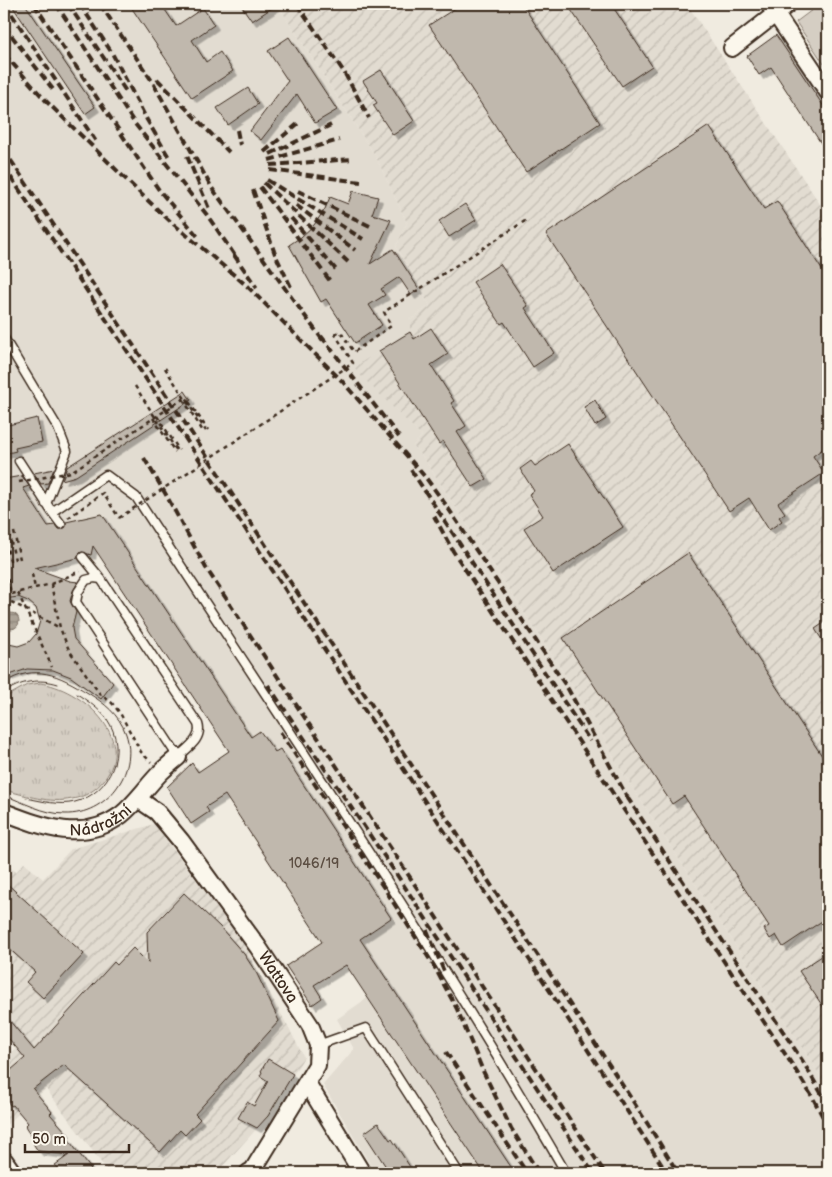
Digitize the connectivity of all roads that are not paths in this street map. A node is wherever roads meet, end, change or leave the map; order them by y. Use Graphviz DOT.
graph roads {
  1 [pos="777,7"];
  2 [pos="732,48"];
  3 [pos="828,92"];
  4 [pos="4,338"];
  5 [pos="19,461"];
  6 [pos="46,504"];
  7 [pos="52,512"];
  8 [pos="61,524"];
  9 [pos="83,557"];
  10 [pos="101,579"];
  11 [pos="178,757"];
  12 [pos="138,799"];
  13 [pos="4,812"];
  14 [pos="318,1045"];
  15 [pos="307,1084"];
  16 [pos="4,1160"];
  17 [pos="252,1172"];
  18 [pos="13,1173"];
  19 [pos="362,1173"];
  20 [pos="459,1173"];
  21 [pos="566,1173"];
  1 -- 2 [label="street"];
  1 -- 3 [label="street"];
  4 -- 6 [label="lane"];
  5 -- 6 [label="lane"];
  6 -- 7 [label="lane"];
  7 -- 8 [label="lane"];
  7 -- 21 [label="lane"];
  9 -- 10 [label="lane"];
  10 -- 11 [label="lane"];
  10 -- 11 [label="lane"];
  11 -- 12 [label="street, Nádražní"];
  12 -- 13 [label="street, Nádražní"];
  12 -- 14 [label="street, Wattova"];
  14 -- 15 [label="street"];
  14 -- 20 [label="lane"];
  15 -- 17 [label="street"];
  15 -- 19 [label="street"];
  16 -- 18 [label="street"];
}
